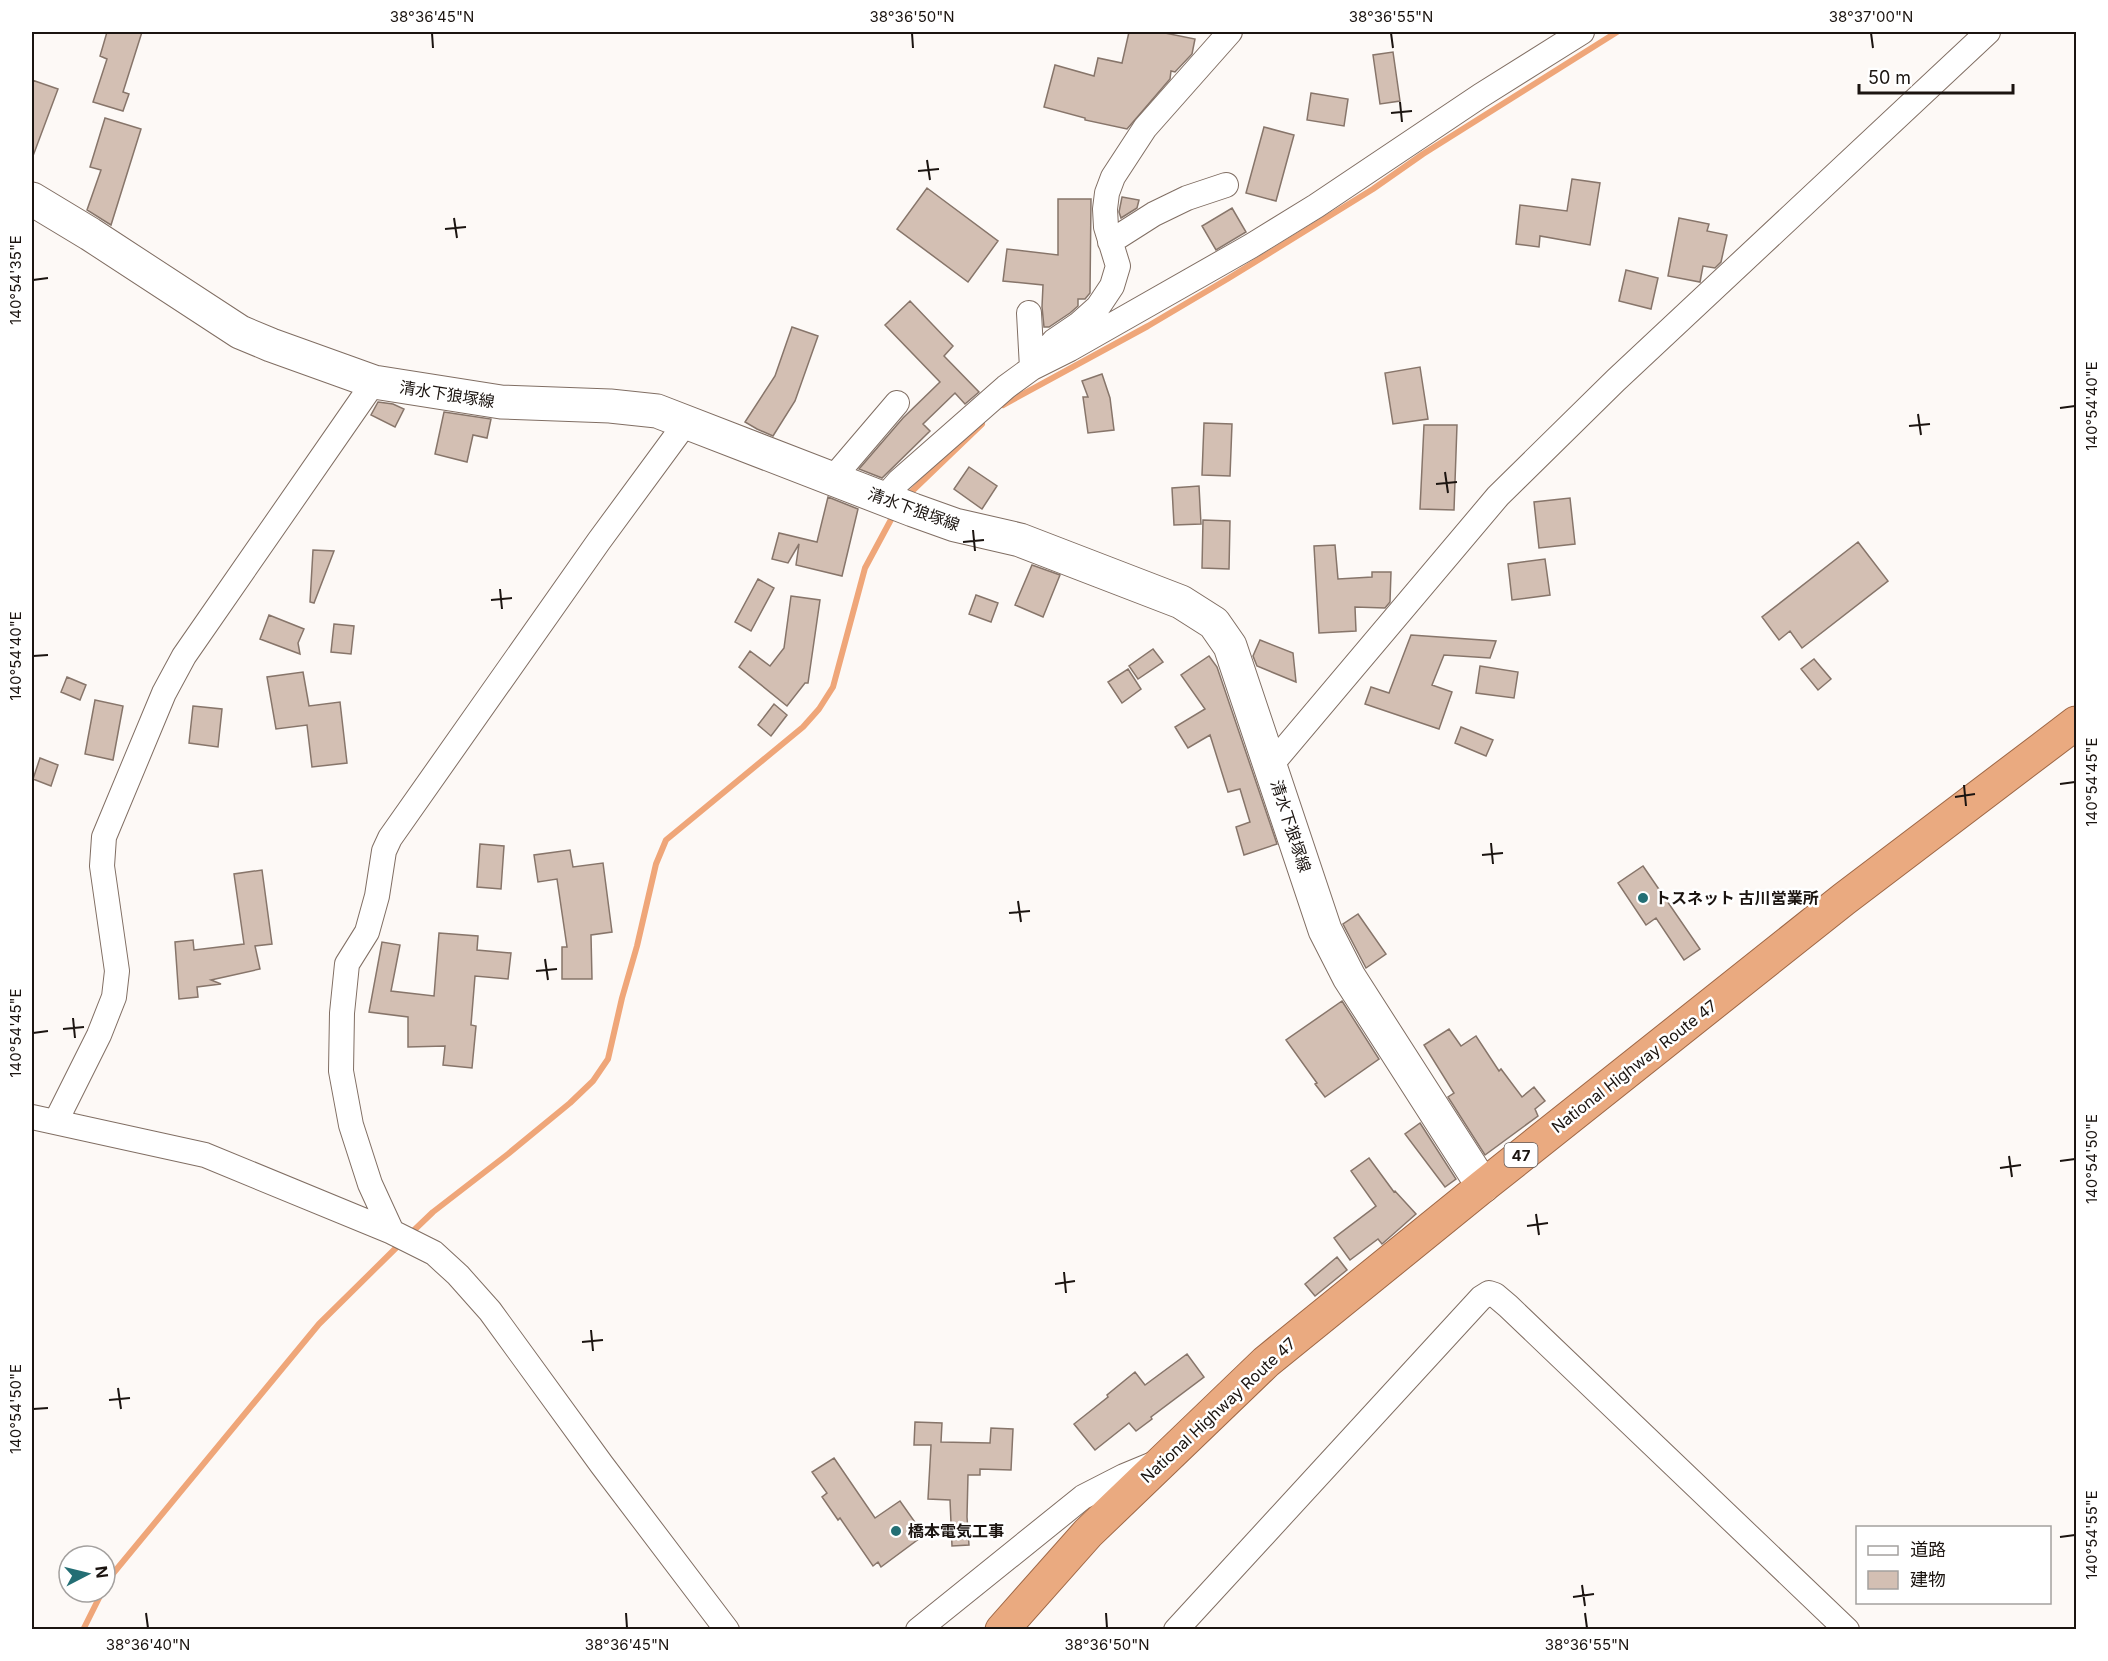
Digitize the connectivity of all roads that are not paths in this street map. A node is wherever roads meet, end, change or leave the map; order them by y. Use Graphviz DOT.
graph roads {
  1 [pos="1230,32"];
  2 [pos="1582,32"];
  3 [pos="1988,32"];
  4 [pos="1226,185"];
  5 [pos="32,199"];
  6 [pos="1110,242"];
  7 [pos="1029,313"];
  8 [pos="1032,368"];
  9 [pos="374,382"];
  10 [pos="897,404"];
  11 [pos="685,424"];
  12 [pos="833,478"];
  13 [pos="896,503"];
  14 [pos="2076,723"];
  15 [pos="1271,765"];
  16 [pos="32,1117"];
  17 [pos="56,1121"];
  18 [pos="1483,1186"];
  19 [pos="401,1237"];
  20 [pos="1165,1460"];
  21 [pos="727,1629"];
  22 [pos="918,1629"];
  23 [pos="1002,1629"];
  24 [pos="1176,1629"];
  25 [pos="1847,1629"];
  1 -- 6 [label="street"];
  2 -- 8 [label="street"];
  3 -- 15 [label="street"];
  4 -- 6 [label="street"];
  5 -- 9 [label="main road, 清水下狼塚線"];
  6 -- 8 [label="street"];
  7 -- 8 [label="street"];
  8 -- 13 [label="street"];
  9 -- 11 [label="main road, 清水下狼塚線"];
  9 -- 17 [label="street"];
  10 -- 12 [label="street"];
  11 -- 12 [label="main road, 清水下狼塚線"];
  11 -- 19 [label="street"];
  12 -- 13 [label="main road, 清水下狼塚線"];
  13 -- 15 [label="main road, 清水下狼塚線"];
  14 -- 18 [label="highway, National Highway Route 47 / 47"];
  15 -- 18 [label="main road, 清水下狼塚線"];
  16 -- 17 [label="street"];
  17 -- 19 [label="street"];
  18 -- 20 [label="highway, National Highway Route 47 / 47"];
  19 -- 21 [label="street"];
  20 -- 22 [label="street"];
  20 -- 23 [label="highway, National Highway Route 47 / 47"];
  24 -- 25 [label="street"];
}
